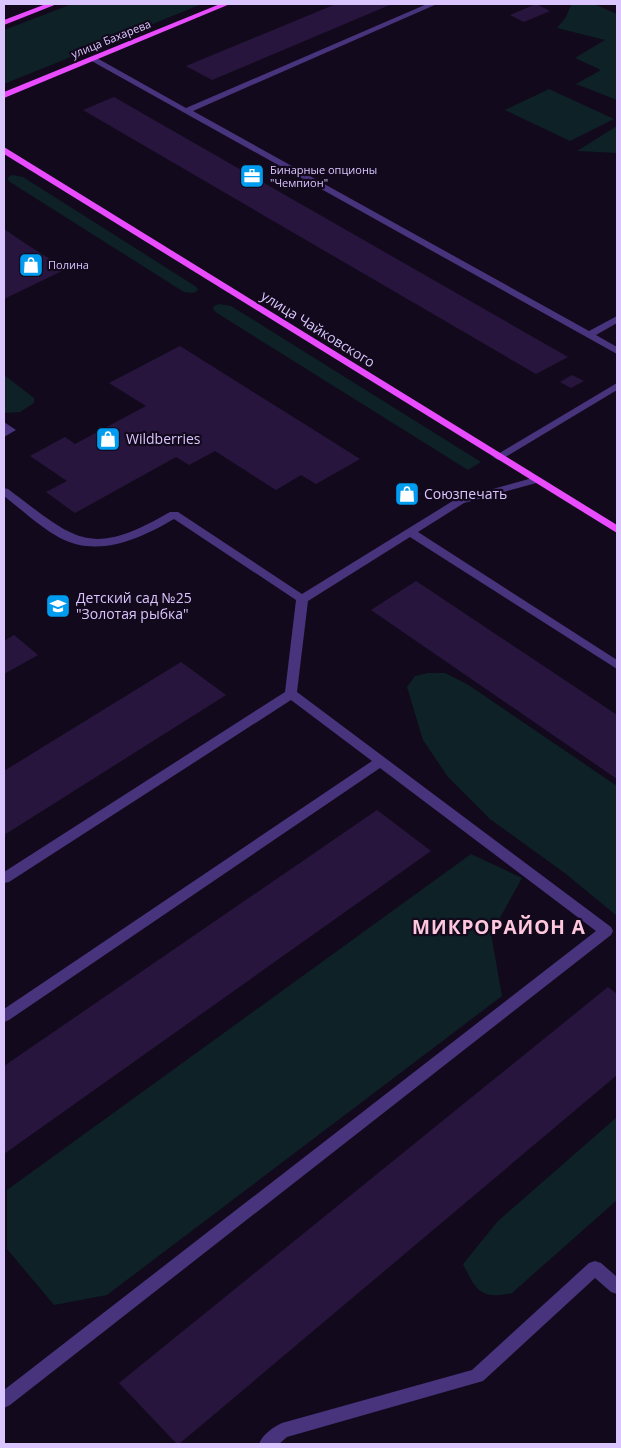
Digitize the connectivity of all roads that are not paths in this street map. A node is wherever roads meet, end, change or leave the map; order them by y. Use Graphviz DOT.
graph roads {
  1 [pos="53,4"];
  2 [pos="226,4"];
  3 [pos="433,4"];
  4 [pos="4,23"];
  5 [pos="92,59"];
  6 [pos="4,95"];
  7 [pos="186,111"];
  8 [pos="4,150"];
  9 [pos="617,320"];
  10 [pos="590,335"];
  11 [pos="617,351"];
  12 [pos="617,386"];
  13 [pos="4,425"];
  14 [pos="4,434"];
  15 [pos="498,457"];
  16 [pos="536,480"];
  17 [pos="4,491"];
  18 [pos="617,530"];
  19 [pos="410,532"];
  20 [pos="302,599"];
  21 [pos="617,664"];
  22 [pos="291,694"];
  23 [pos="381,761"];
  24 [pos="4,878"];
  25 [pos="4,1016"];
  26 [pos="617,1287"];
  27 [pos="4,1400"];
  28 [pos="267,1444"];
  1 -- 4 [label="main road"];
  2 -- 5 [label="main road, улица Бахарева"];
  3 -- 7 [label="lane"];
  5 -- 6 [label="main road, улица Бахарева"];
  5 -- 7 [label="lane"];
  7 -- 10 [label="lane"];
  8 -- 15 [label="main road, улица Чайковского"];
  9 -- 10 [label="lane"];
  10 -- 11 [label="lane"];
  12 -- 15 [label="lane"];
  13 -- 14 [label="lane"];
  15 -- 16 [label="main road, улица Чайковского"];
  16 -- 18 [label="main road, улица Чайковского"];
  16 -- 19 [label="lane"];
  17 -- 20 [label="lane"];
  19 -- 20 [label="lane"];
  19 -- 21 [label="lane"];
  20 -- 22 [label="lane"];
  22 -- 23 [label="lane"];
  22 -- 24 [label="lane"];
  23 -- 25 [label="lane"];
  23 -- 27 [label="lane"];
  26 -- 28 [label="lane"];
}
